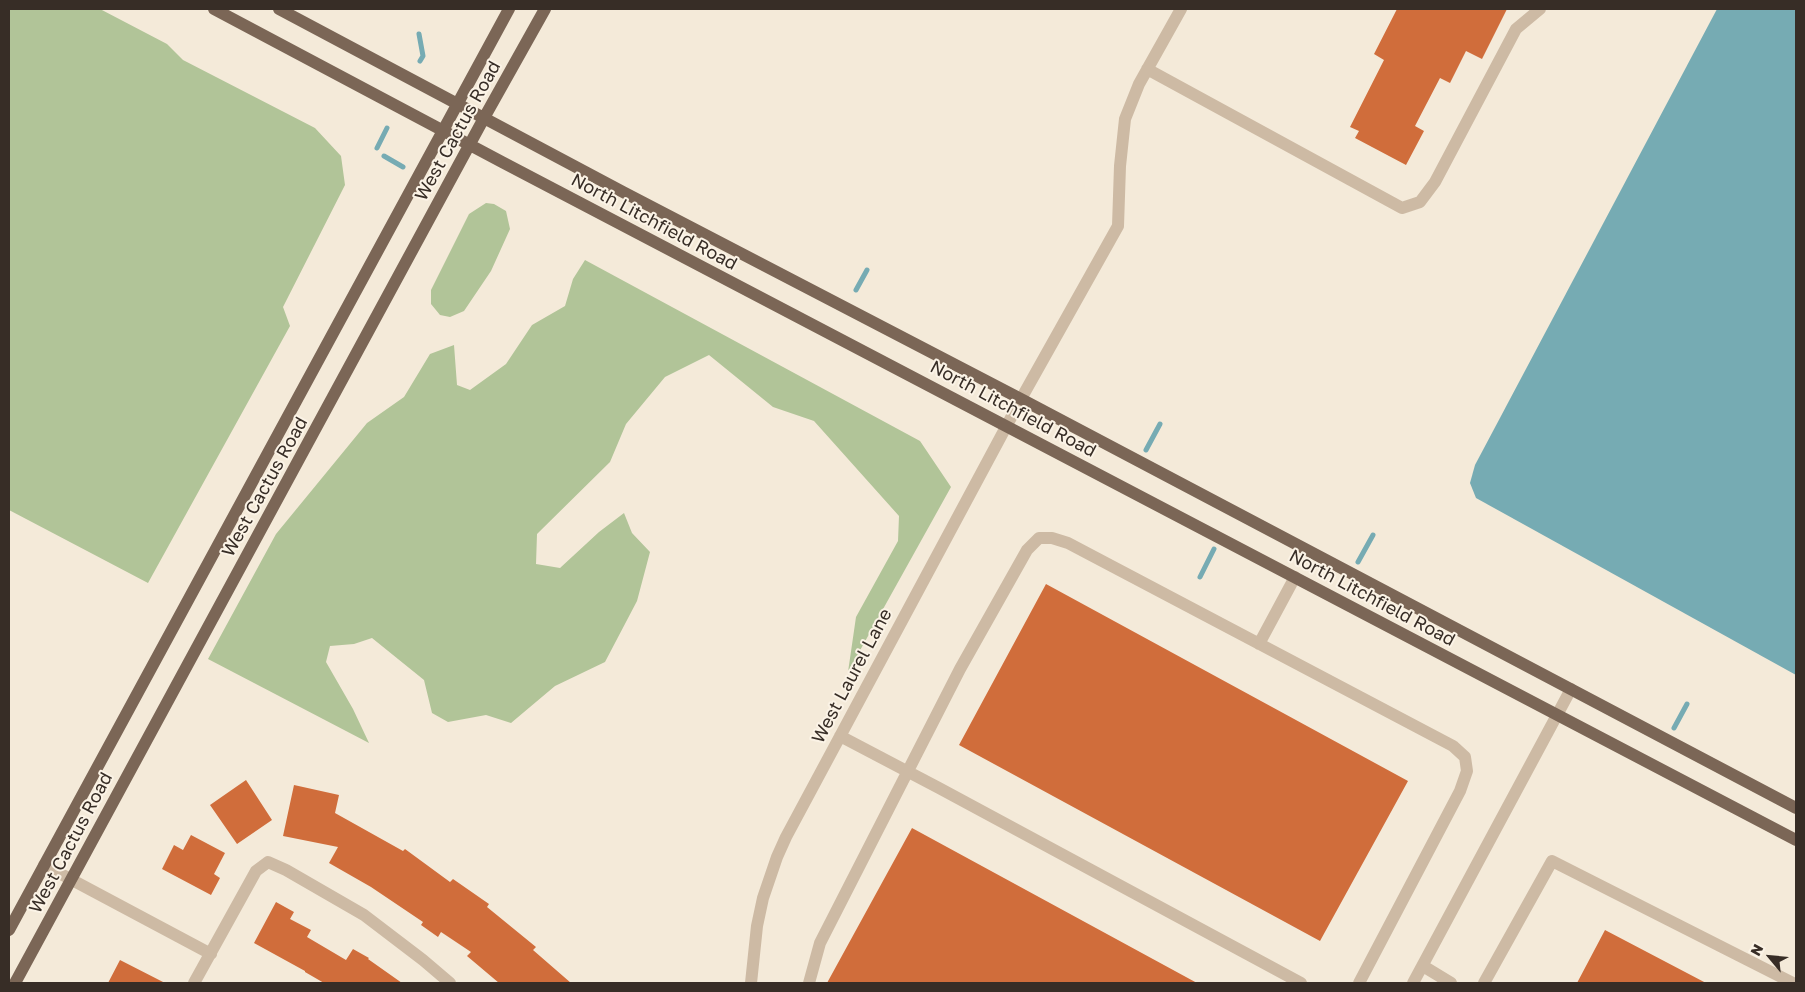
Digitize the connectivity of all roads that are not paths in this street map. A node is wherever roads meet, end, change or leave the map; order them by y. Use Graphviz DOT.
graph roads {
  1 [pos="214,9"];
  2 [pos="279,9"];
  3 [pos="508,9"];
  4 [pos="545,9"];
  5 [pos="1181,9"];
  6 [pos="1540,9"];
  7 [pos="1147,69"];
  8 [pos="456,104"];
  9 [pos="484,118"];
  10 [pos="443,130"];
  11 [pos="470,144"];
  12 [pos="1021,399"];
  13 [pos="1006,425"];
  14 [pos="1295,577"];
  15 [pos="1258,644"];
  16 [pos="1571,689"];
  17 [pos="1557,715"];
  18 [pos="840,736"];
  19 [pos="907,772"];
  20 [pos="1796,808"];
  21 [pos="1796,840"];
  22 [pos="44,864"];
  23 [pos="72,879"];
  24 [pos="9,930"];
  25 [pos="211,954"];
  26 [pos="1423,966"];
  27 [pos="15,983"];
  28 [pos="194,983"];
  29 [pos="450,983"];
  30 [pos="751,983"];
  31 [pos="809,983"];
  32 [pos="1301,983"];
  33 [pos="1359,983"];
  34 [pos="1414,983"];
  35 [pos="1451,983"];
  36 [pos="1484,983"];
  37 [pos="1793,983"];
  1 -- 10 [label="main road, North Litchfield Road"];
  2 -- 8 [label="main road, North Litchfield Road"];
  3 -- 8 [label="main road, West Cactus Road"];
  4 -- 9 [label="main road, West Cactus Road"];
  5 -- 7 [label="street, West Laurel Lane"];
  6 -- 7 [label="street"];
  7 -- 12 [label="street, West Laurel Lane"];
  8 -- 9 [label="main road, North Litchfield Road"];
  8 -- 10 [label="main road, West Cactus Road"];
  9 -- 11 [label="main road, West Cactus Road"];
  9 -- 12 [label="main road, North Litchfield Road"];
  10 -- 11 [label="main road, North Litchfield Road"];
  10 -- 22 [label="main road, West Cactus Road"];
  11 -- 13 [label="main road, North Litchfield Road"];
  11 -- 23 [label="main road, West Cactus Road"];
  12 -- 13 [label="street, West Laurel Lane"];
  12 -- 16 [label="main road, North Litchfield Road"];
  13 -- 14 [label="main road, North Litchfield Road"];
  13 -- 18 [label="street, West Laurel Lane"];
  14 -- 15 [label="street"];
  14 -- 17 [label="main road, North Litchfield Road"];
  15 -- 19 [label="street"];
  15 -- 33 [label="street"];
  16 -- 17 [label="street"];
  16 -- 20 [label="main road, North Litchfield Road"];
  17 -- 21 [label="main road, North Litchfield Road"];
  17 -- 26 [label="street"];
  18 -- 19 [label="street"];
  18 -- 30 [label="street, West Laurel Lane"];
  19 -- 31 [label="street"];
  19 -- 32 [label="street"];
  22 -- 23 [label="street"];
  22 -- 24 [label="main road, West Cactus Road"];
  23 -- 25 [label="street"];
  23 -- 27 [label="main road, West Cactus Road"];
  25 -- 28 [label="street"];
  25 -- 29 [label="street"];
  26 -- 34 [label="street"];
  26 -- 35 [label="street"];
  36 -- 37 [label="street"];
}
